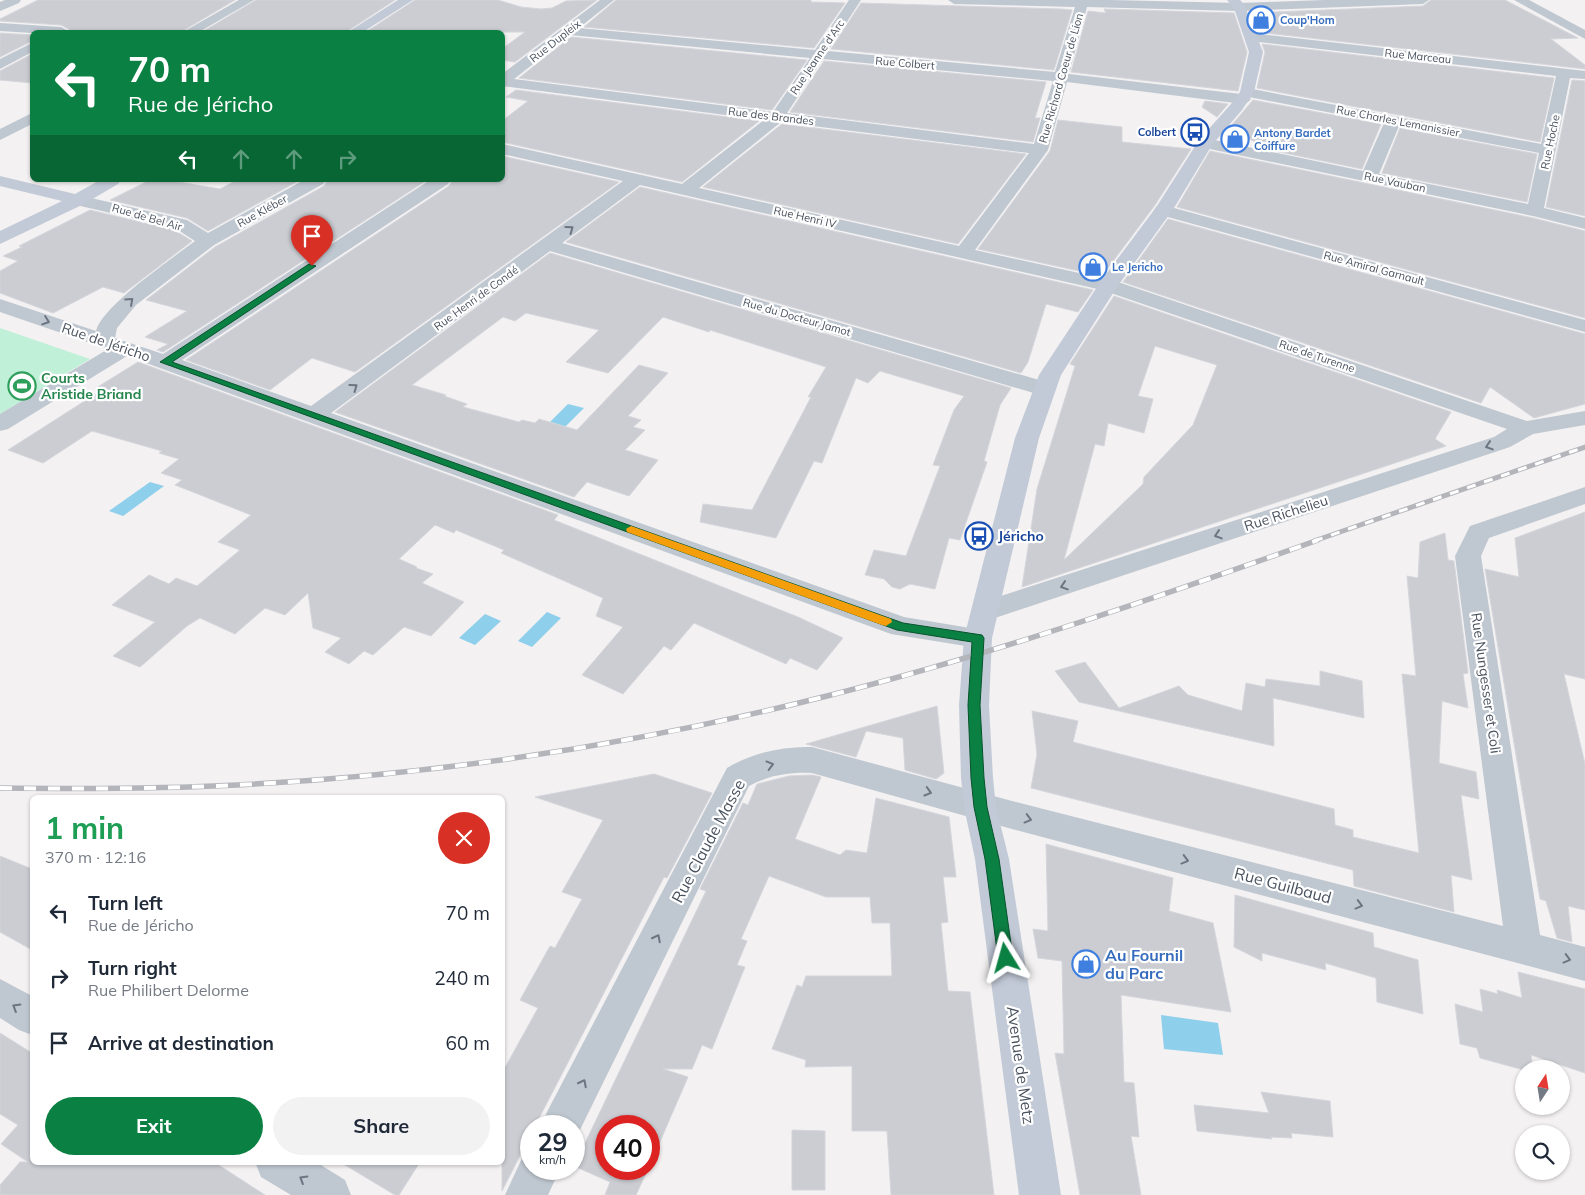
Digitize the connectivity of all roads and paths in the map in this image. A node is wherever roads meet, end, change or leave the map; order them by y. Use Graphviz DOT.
graph roads {
  1 [pos="15,0"];
  2 [pos="248,0"];
  3 [pos="407,0"];
  4 [pos="608,0"];
  5 [pos="855,0"];
  6 [pos="954,0"];
  7 [pos="1423,0"];
  8 [pos="1520,0"];
  9 [pos="1081,2"];
  10 [pos="1236,3"];
  11 [pos="0,7"];
  12 [pos="75,23"];
  13 [pos="0,27"];
  14 [pos="36,30"];
  15 [pos="63,30"];
  16 [pos="194,30"];
  17 [pos="358,30"];
  18 [pos="567,31"];
  19 [pos="1585,35"];
  20 [pos="1251,37"];
  21 [pos="30,48"];
  22 [pos="819,54"];
  23 [pos="0,65"];
  24 [pos="1564,73"];
  25 [pos="1585,75"];
  26 [pos="1061,77"];
  27 [pos="505,80"];
  28 [pos="505,82"];
  29 [pos="1245,96"];
  30 [pos="777,117"];
  31 [pos="30,119"];
  32 [pos="1394,120"];
  33 [pos="0,135"];
  34 [pos="1205,143"];
  35 [pos="505,150"];
  36 [pos="1040,150"];
  37 [pos="1549,150"];
  38 [pos="1369,177"];
  39 [pos="638,179"];
  40 [pos="0,181"];
  41 [pos="109,182"];
  42 [pos="313,182"];
  43 [pos="439,182"];
  44 [pos="686,190"];
  45 [pos="78,200"];
  46 [pos="1163,210"];
  47 [pos="1535,211"];
  48 [pos="1585,224"];
  49 [pos="0,238"];
  50 [pos="208,241"];
  51 [pos="549,245"];
  52 [pos="964,252"];
  53 [pos="1108,285"];
  54 [pos="0,305"];
  55 [pos="1585,326"];
  56 [pos="104,340"];
  57 [pos="125,348"];
  58 [pos="165,362"];
  59 [pos="1045,389"];
  60 [pos="314,416"];
  61 [pos="1585,418"];
  62 [pos="0,424"];
  63 [pos="1526,428"];
  64 [pos="1585,495"];
  65 [pos="982,624"];
  66 [pos="980,807"];
  67 [pos="1524,948"];
  68 [pos="1585,964"];
  69 [pos="0,997"];
  70 [pos="30,1016"];
  71 [pos="567,1115"];
  72 [pos="281,1165"];
  73 [pos="534,1180"];
  74 [pos="330,1195"];
  75 [pos="526,1195"];
  76 [pos="1040,1195"];
  1 -- 11 [label="street"];
  2 -- 16 [label="street"];
  3 -- 17 [label="street"];
  4 -- 18 [label="street, Rue Dupleix"];
  5 -- 22 [label="street, Rue Jeanne d'Arc"];
  6 -- 9 [label="street"];
  7 -- 10 [label="street"];
  8 -- 19 [label="street"];
  9 -- 10 [label="street"];
  9 -- 26 [label="street, Rue Richard Coeur de Lion"];
  10 -- 20 [label="street"];
  12 -- 15 [label="street"];
  13 -- 14 [label="street"];
  18 -- 22 [label="street, Rue Colbert"];
  18 -- 27 [label="street, Rue Dupleix"];
  20 -- 24 [label="street, Rue Marceau"];
  20 -- 29 [label="street"];
  21 -- 23 [label="street"];
  22 -- 26 [label="street, Rue Colbert"];
  22 -- 30 [label="street, Rue Jeanne d'Arc"];
  24 -- 25 [label="street, Rue Marceau"];
  24 -- 37 [label="street, Rue Hoche"];
  26 -- 29 [label="street, Rue Colbert"];
  26 -- 36 [label="street, Rue Richard Coeur de Lion"];
  28 -- 30 [label="street, Rue des Brandes"];
  29 -- 32 [label="street, Rue Charles Lemanissier"];
  29 -- 34 [label="street, Avenue de Metz"];
  30 -- 36 [label="street, Rue des Brandes"];
  30 -- 44 [label="street, Rue Jeanne d'Arc"];
  31 -- 33 [label="street"];
  32 -- 37 [label="street, Rue Charles Lemanissier"];
  32 -- 38 [label="street"];
  34 -- 38 [label="street, Rue Vauban"];
  34 -- 46 [label="street, Avenue de Metz"];
  35 -- 39 [label="street, Rue Henri IV"];
  36 -- 52 [label="street, Rue Richard Coeur de Lion"];
  37 -- 47 [label="street, Rue Hoche"];
  38 -- 47 [label="street, Rue Vauban"];
  39 -- 44 [label="street, Rue Henri IV"];
  51 -- 39 [label="street, Rue Henri de Condé, one-way"];
  40 -- 45 [label="street, Rue de Bel Air"];
  41 -- 45 [label="street"];
  42 -- 50 [label="street, Rue Kléber"];
  43 -- 58 [label="street"];
  44 -- 52 [label="street, Rue Henri IV"];
  45 -- 49 [label="street"];
  45 -- 50 [label="street, Rue de Bel Air"];
  46 -- 53 [label="street, Avenue de Metz"];
  46 -- 55 [label="street, Rue Amiral Garnault"];
  47 -- 48 [label="street, Rue Vauban"];
  56 -- 50 [label="street, one-way"];
  51 -- 59 [label="street, Rue du Docteur Jamot"];
  60 -- 51 [label="street, Rue Henri de Condé, one-way"];
  52 -- 53 [label="street, Rue Henri IV"];
  53 -- 59 [label="street, Avenue de Metz"];
  53 -- 63 [label="street, Rue de Turenne"];
  54 -- 56 [label="street, Rue de Jéricho, one-way"];
  56 -- 57 [label="street, Rue de Jéricho"];
  57 -- 58 [label="street, Rue de Jéricho"];
  57 -- 62 [label="street"];
  58 -- 60 [label="street, Rue de Jéricho"];
  59 -- 65 [label="street, Avenue de Metz"];
  60 -- 65 [label="street, Rue de Jéricho"];
  61 -- 63 [label="street, Rue Richelieu"];
  63 -- 65 [label="street, Rue Richelieu, one-way"];
  64 -- 67 [label="street, Rue Nungesser et Coli"];
  65 -- 66 [label="street, Avenue de Metz"];
  66 -- 67 [label="street, Rue Guilbaud, one-way"];
  71 -- 66 [label="street, Rue Claude Masse, one-way"];
  66 -- 76 [label="street, Avenue de Metz"];
  67 -- 68 [label="street, Rue Guilbaud, one-way"];
  70 -- 69 [label="street, one-way"];
  74 -- 72 [label="street, one-way"];
  73 -- 75 [label="street"];
}
